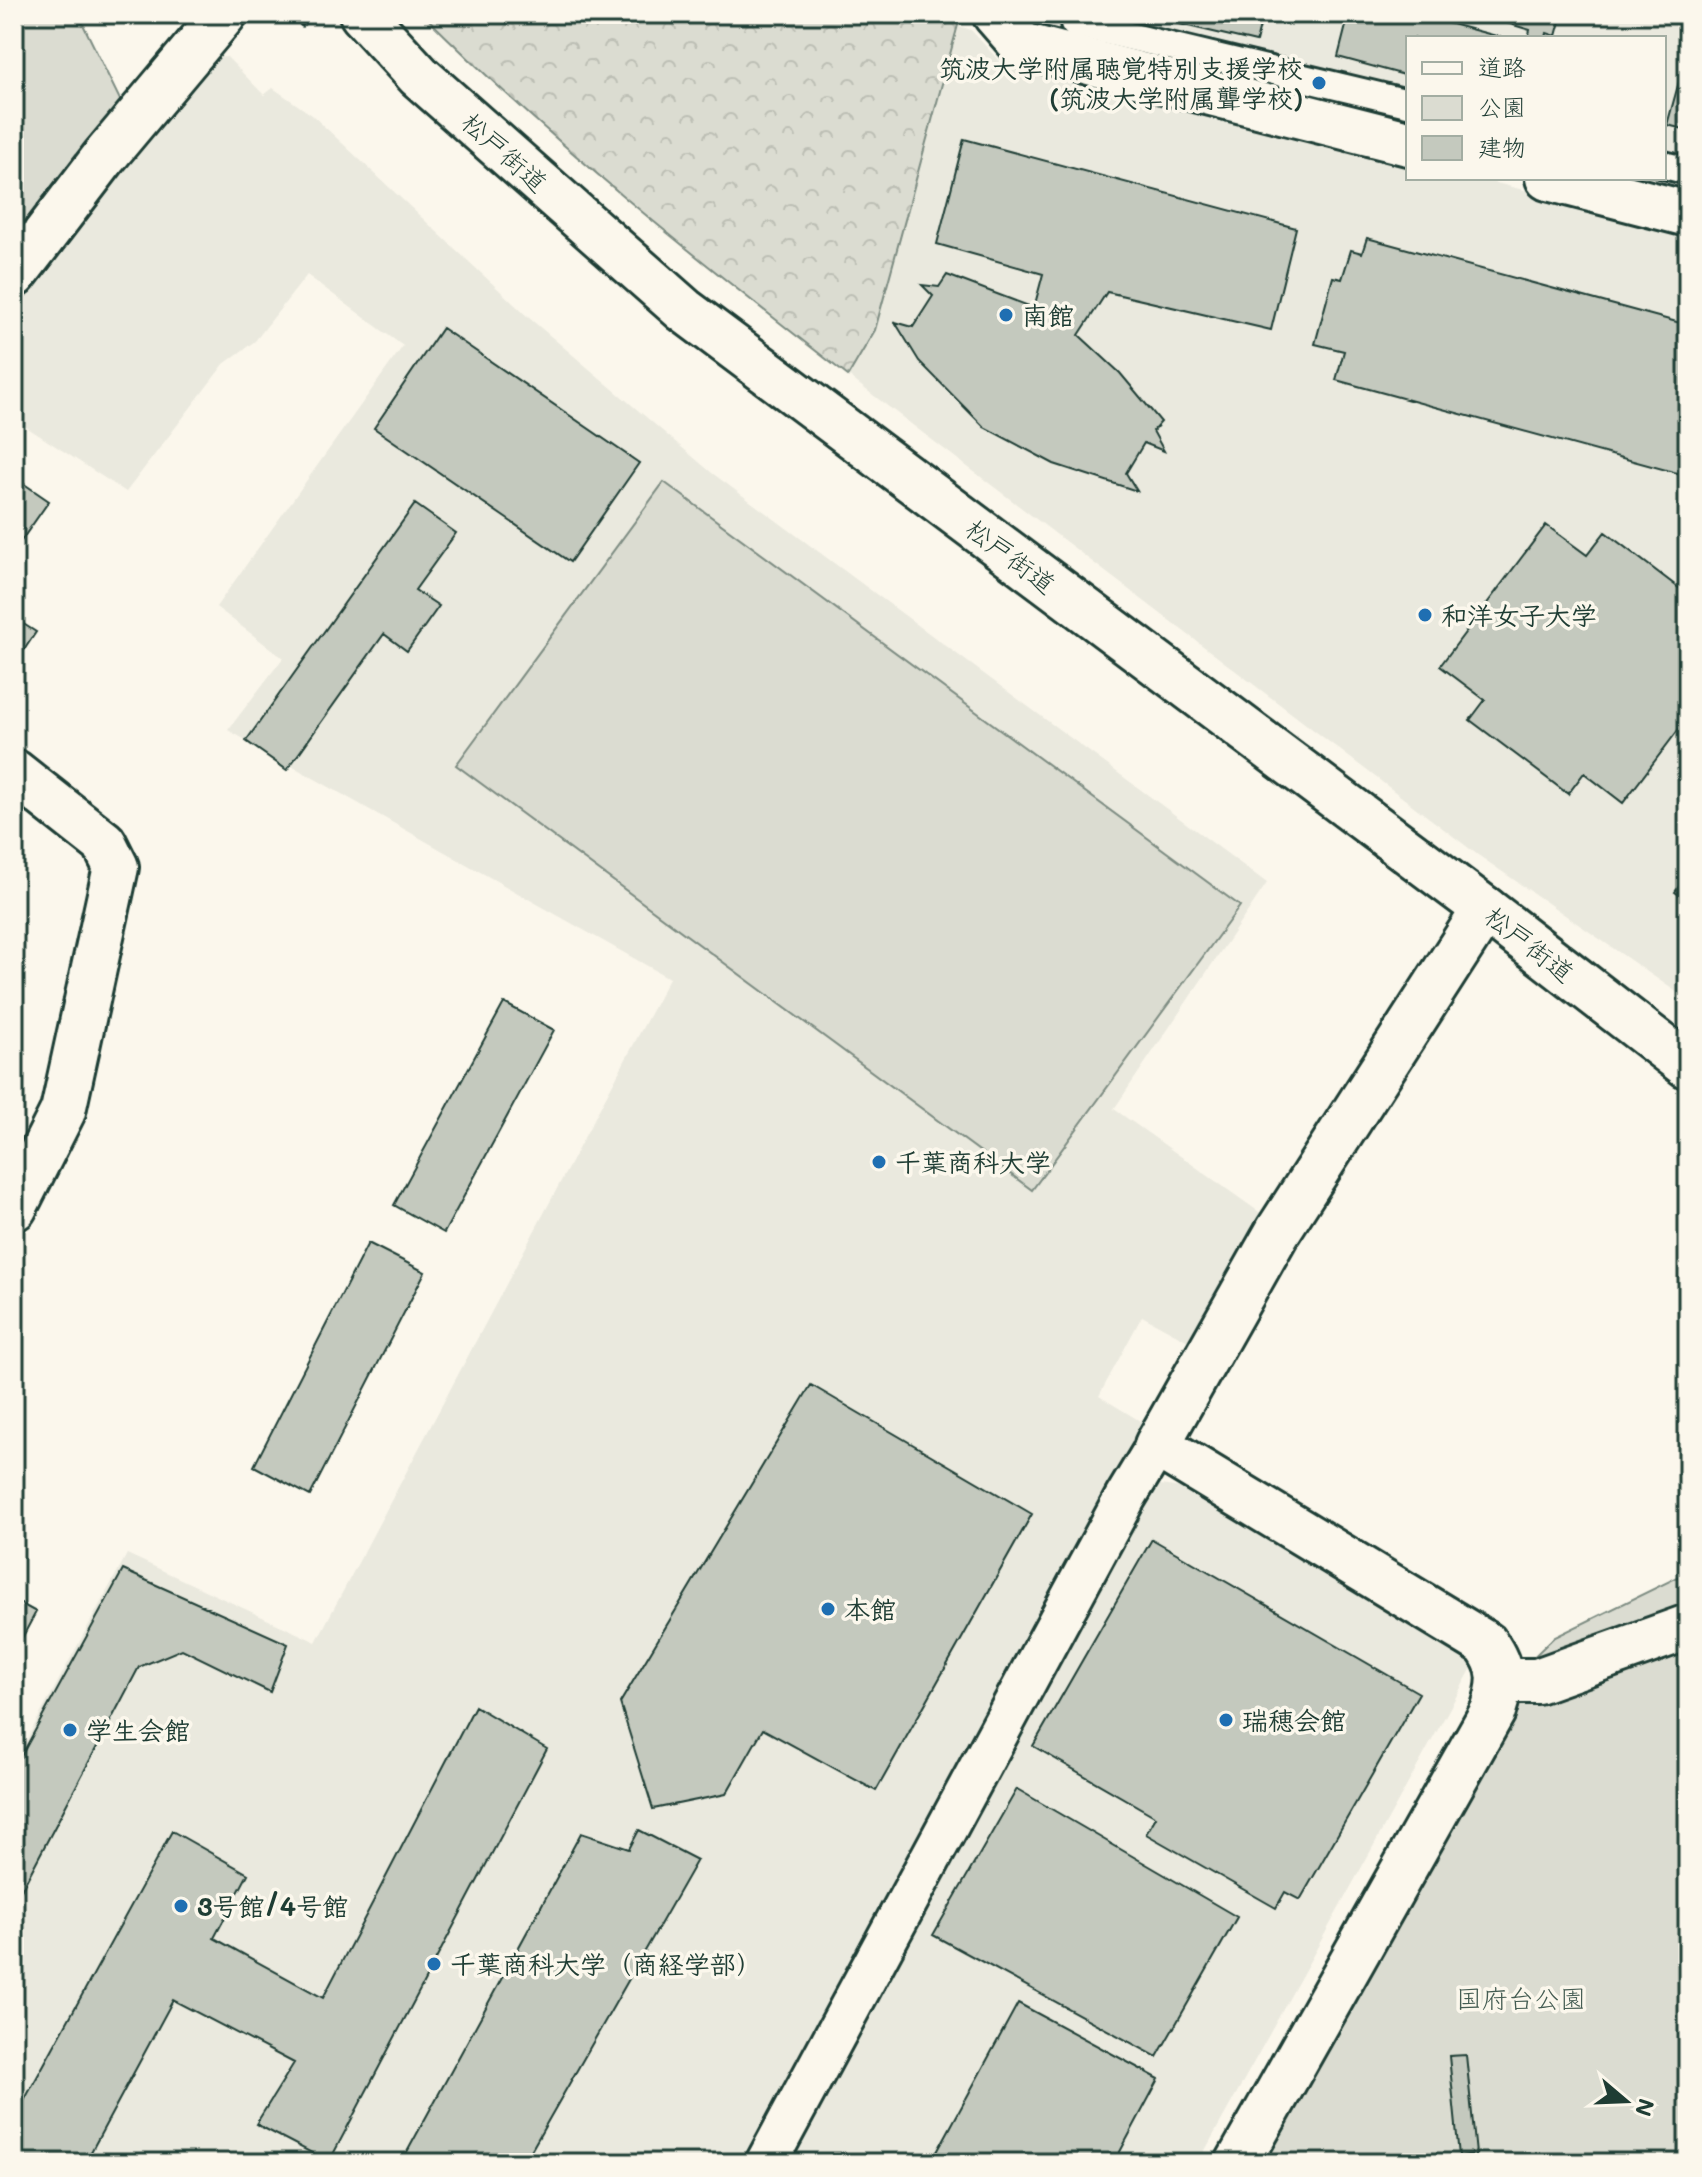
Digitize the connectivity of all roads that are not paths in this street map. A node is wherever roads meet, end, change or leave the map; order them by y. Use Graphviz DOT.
graph roads {
  1 [pos="224,14"];
  2 [pos="362,14"];
  3 [pos="995,14"];
  4 [pos="1076,14"];
  5 [pos="1406,103"];
  6 [pos="1406,142"];
  7 [pos="1666,166"];
  8 [pos="1688,171"];
  9 [pos="1556,180"];
  10 [pos="1688,214"];
  11 [pos="14,275"];
  12 [pos="14,772"];
  13 [pos="1485,909"];
  14 [pos="1688,1066"];
  15 [pos="14,1208"];
  16 [pos="1157,1445"];
  17 [pos="1688,1627"];
  18 [pos="1502,1681"];
  19 [pos="766,2163"];
  20 [pos="1238,2163"];
  1 -- 11 [label="street"];
  2 -- 13 [label="street, 松戸街道"];
  3 -- 6 [label="street"];
  4 -- 5 [label="lane"];
  7 -- 8 [label="lane"];
  9 -- 10 [label="street"];
  12 -- 15 [label="street"];
  13 -- 14 [label="street, 松戸街道"];
  13 -- 16 [label="street"];
  16 -- 18 [label="street"];
  16 -- 19 [label="street"];
  17 -- 18 [label="street"];
  18 -- 20 [label="street"];
}
